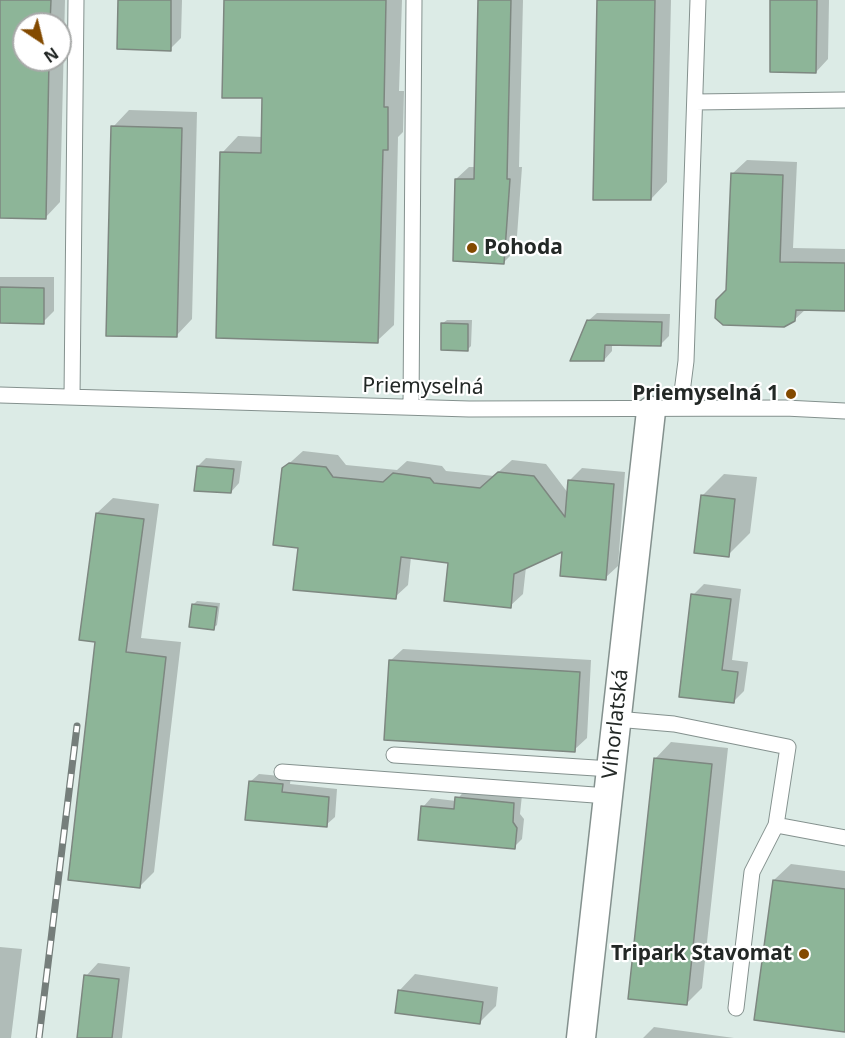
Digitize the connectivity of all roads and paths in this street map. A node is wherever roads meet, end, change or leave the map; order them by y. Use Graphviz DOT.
graph roads {
  1 [pos="76,0"];
  2 [pos="414,0"];
  3 [pos="698,0"];
  4 [pos="845,100"];
  5 [pos="695,102"];
  6 [pos="0,395"];
  7 [pos="72,397"];
  8 [pos="411,407"];
  9 [pos="680,408"];
  10 [pos="651,411"];
  11 [pos="845,411"];
  12 [pos="616,719"];
  13 [pos="394,755"];
  14 [pos="282,772"];
  15 [pos="609,783"];
  16 [pos="776,825"];
  17 [pos="845,838"];
  18 [pos="736,1008"];
  19 [pos="581,1038"];
  1 -- 7 [label="lane"];
  2 -- 8 [label="lane"];
  3 -- 5 [label="lane"];
  4 -- 5 [label="lane"];
  5 -- 9 [label="lane"];
  6 -- 7 [label="lane, Priemyselná"];
  7 -- 8 [label="lane, Priemyselná"];
  8 -- 10 [label="lane, Priemyselná"];
  9 -- 10 [label="lane, Priemyselná"];
  9 -- 11 [label="lane, Priemyselná"];
  10 -- 12 [label="street, Vihorlatská"];
  12 -- 15 [label="street, Vihorlatská"];
  12 -- 16 [label="lane"];
  13 -- 15 [label="lane"];
  14 -- 15 [label="lane"];
  15 -- 19 [label="street, Vihorlatská"];
  16 -- 17 [label="lane"];
  16 -- 18 [label="lane"];
}
